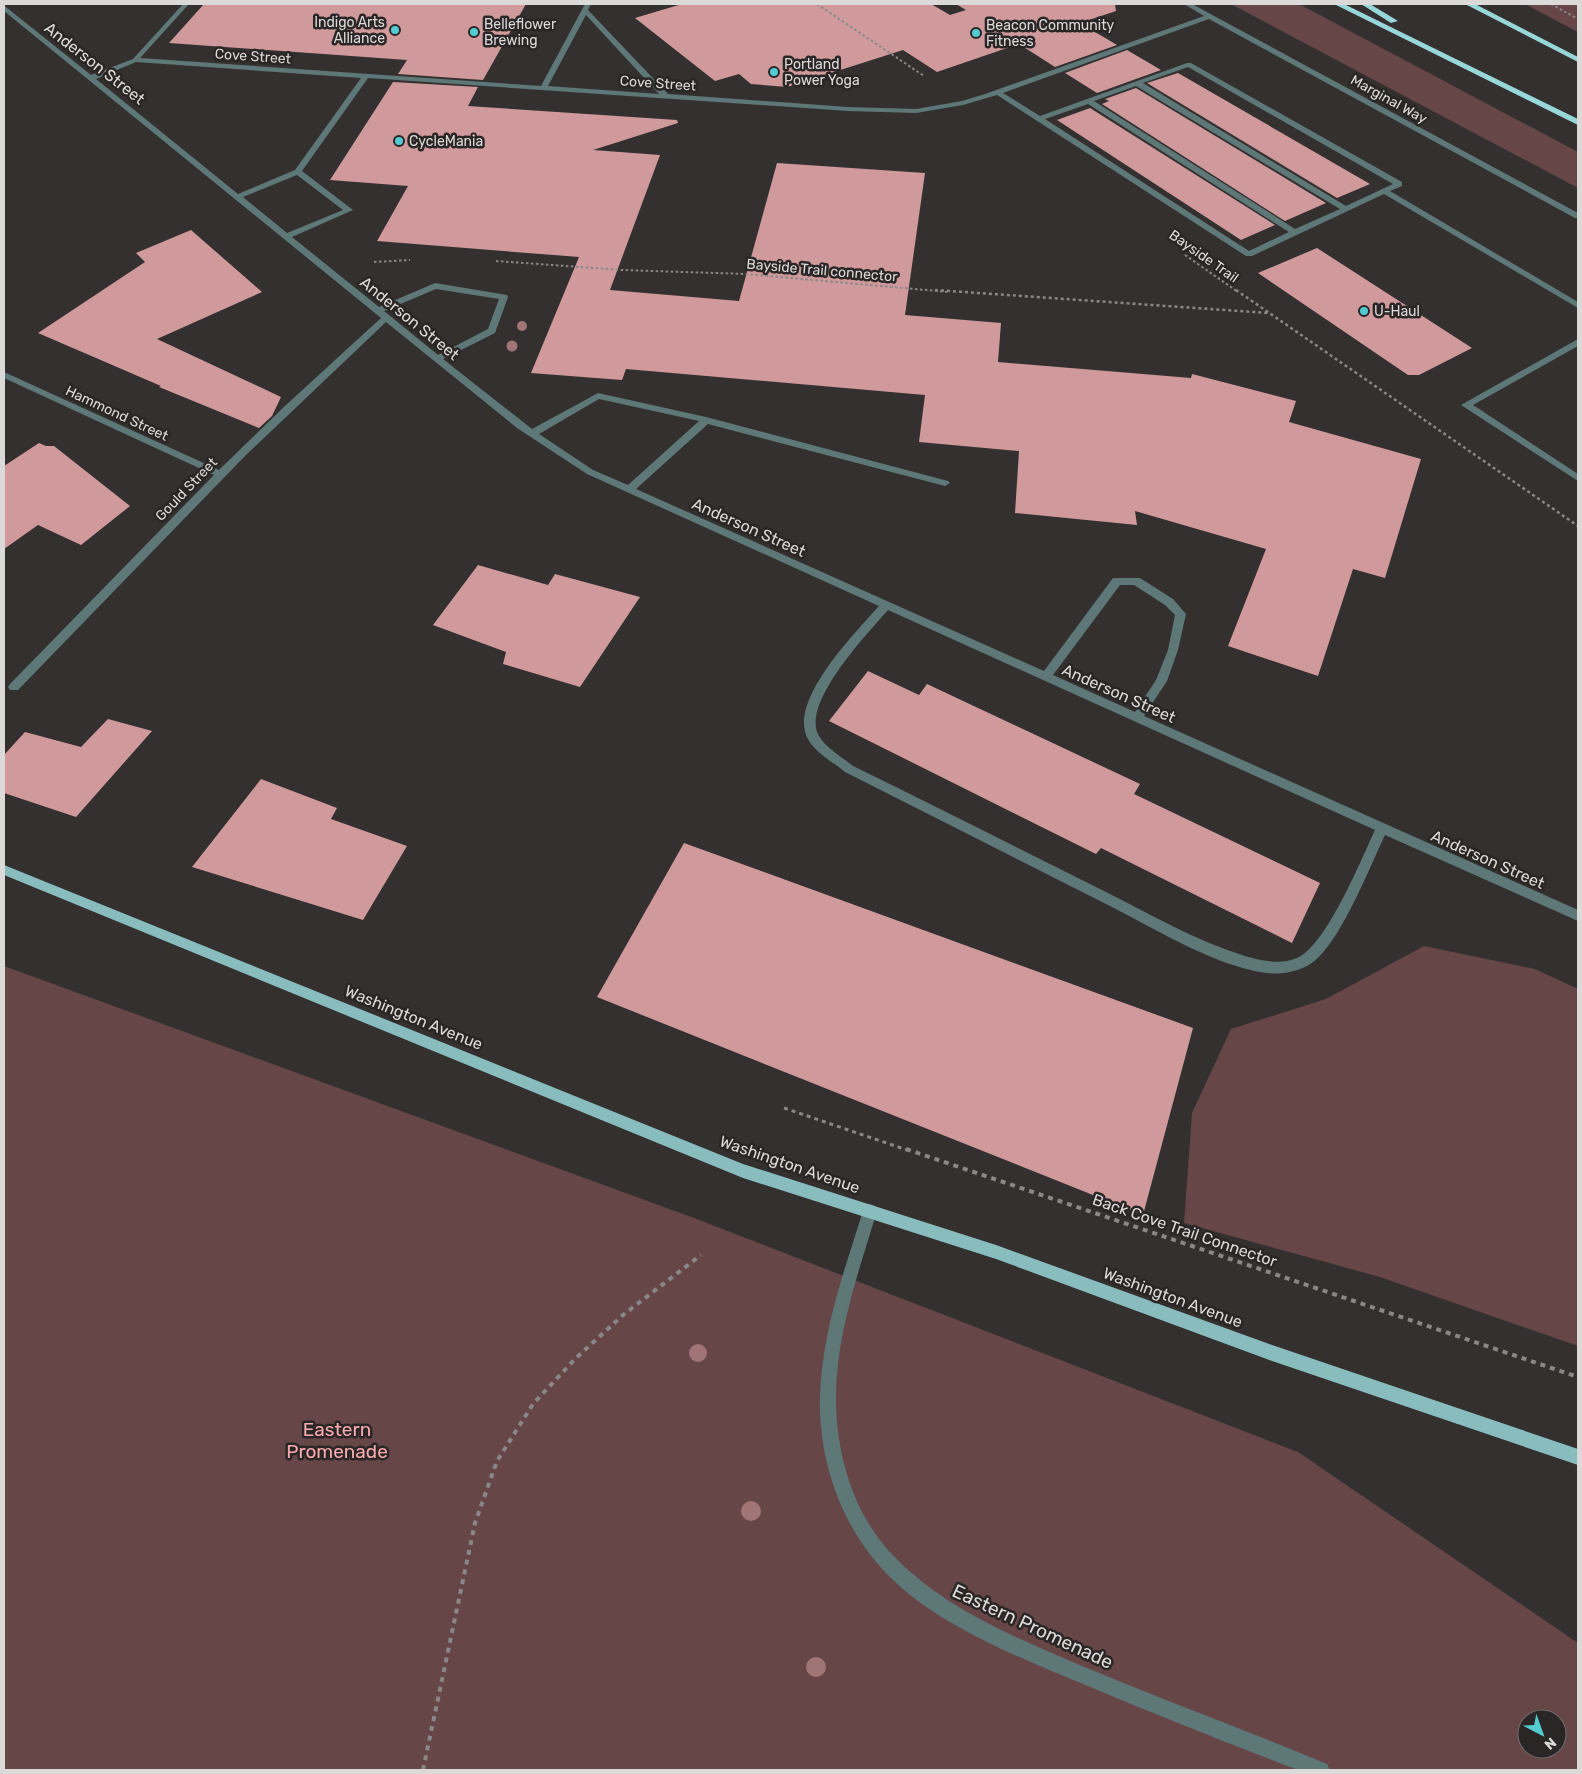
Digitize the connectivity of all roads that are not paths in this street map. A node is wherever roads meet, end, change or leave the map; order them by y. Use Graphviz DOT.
graph roads {
  1 [pos="186,4"];
  2 [pos="1187,4"];
  3 [pos="1338,4"];
  4 [pos="1365,4"];
  5 [pos="1469,4"];
  6 [pos="586,7"];
  7 [pos="4,8"];
  8 [pos="1210,16"];
  9 [pos="135,60"];
  10 [pos="1578,60"];
  11 [pos="1479,72"];
  12 [pos="366,76"];
  13 [pos="91,78"];
  14 [pos="1137,83"];
  15 [pos="544,87"];
  16 [pos="997,92"];
  17 [pos="665,96"];
  18 [pos="1089,101"];
  19 [pos="1039,119"];
  20 [pos="1578,122"];
  21 [pos="298,172"];
  22 [pos="1384,191"];
  23 [pos="237,197"];
  24 [pos="1346,208"];
  25 [pos="1578,216"];
  26 [pos="1295,233"];
  27 [pos="286,237"];
  28 [pos="1578,305"];
  29 [pos="377,311"];
  30 [pos="386,318"];
  31 [pos="1578,342"];
  32 [pos="436,358"];
  33 [pos="4,375"];
  34 [pos="706,420"];
  35 [pos="531,434"];
  36 [pos="220,474"];
  37 [pos="1578,478"];
  38 [pos="945,483"];
  39 [pos="630,490"];
  40 [pos="886,605"];
  41 [pos="1046,677"];
  42 [pos="14,687"];
  43 [pos="1137,718"];
  44 [pos="1382,828"];
  45 [pos="4,870"];
  46 [pos="1578,916"];
  47 [pos="870,1211"];
  48 [pos="1578,1457"];
  49 [pos="1321,1770"];
  1 -- 9 [label="street"];
  2 -- 8 [label="street, Marginal Way"];
  3 -- 11 [label="highway"];
  4 -- 11 [label="highway"];
  5 -- 10 [label="highway"];
  6 -- 15 [label="street"];
  6 -- 17 [label="street"];
  7 -- 13 [label="street, Anderson Street"];
  8 -- 16 [label="street, Cove Street"];
  8 -- 25 [label="street, Marginal Way"];
  9 -- 12 [label="street, Cove Street"];
  9 -- 13 [label="street, Cove Street"];
  11 -- 20 [label="highway"];
  12 -- 15 [label="street, Cove Street"];
  12 -- 21 [label="street"];
  13 -- 23 [label="street, Anderson Street"];
  14 -- 18 [label="street"];
  14 -- 22 [label="street"];
  14 -- 24 [label="street"];
  15 -- 17 [label="street, Cove Street"];
  16 -- 17 [label="street, Cove Street"];
  16 -- 19 [label="street"];
  18 -- 19 [label="street"];
  18 -- 26 [label="street"];
  19 -- 26 [label="street"];
  21 -- 23 [label="street"];
  21 -- 27 [label="street"];
  22 -- 24 [label="street"];
  22 -- 28 [label="street"];
  23 -- 27 [label="street, Anderson Street"];
  24 -- 26 [label="street"];
  27 -- 29 [label="street, Anderson Street"];
  29 -- 30 [label="street, Anderson Street"];
  29 -- 32 [label="street"];
  30 -- 32 [label="street, Anderson Street"];
  30 -- 36 [label="street, Gould Street"];
  31 -- 37 [label="street"];
  32 -- 35 [label="street, Anderson Street"];
  33 -- 36 [label="street, Hammond Street"];
  34 -- 35 [label="street"];
  34 -- 38 [label="street"];
  34 -- 39 [label="street"];
  35 -- 39 [label="street, Anderson Street"];
  36 -- 42 [label="street, Gould Street"];
  39 -- 40 [label="street, Anderson Street"];
  40 -- 41 [label="street, Anderson Street"];
  40 -- 44 [label="street"];
  41 -- 43 [label="street, Anderson Street"];
  41 -- 43 [label="street"];
  43 -- 44 [label="street, Anderson Street"];
  44 -- 46 [label="street, Anderson Street"];
  45 -- 47 [label="main road, Washington Avenue"];
  47 -- 48 [label="main road, Washington Avenue"];
  47 -- 49 [label="street, Eastern Promenade"];
}
